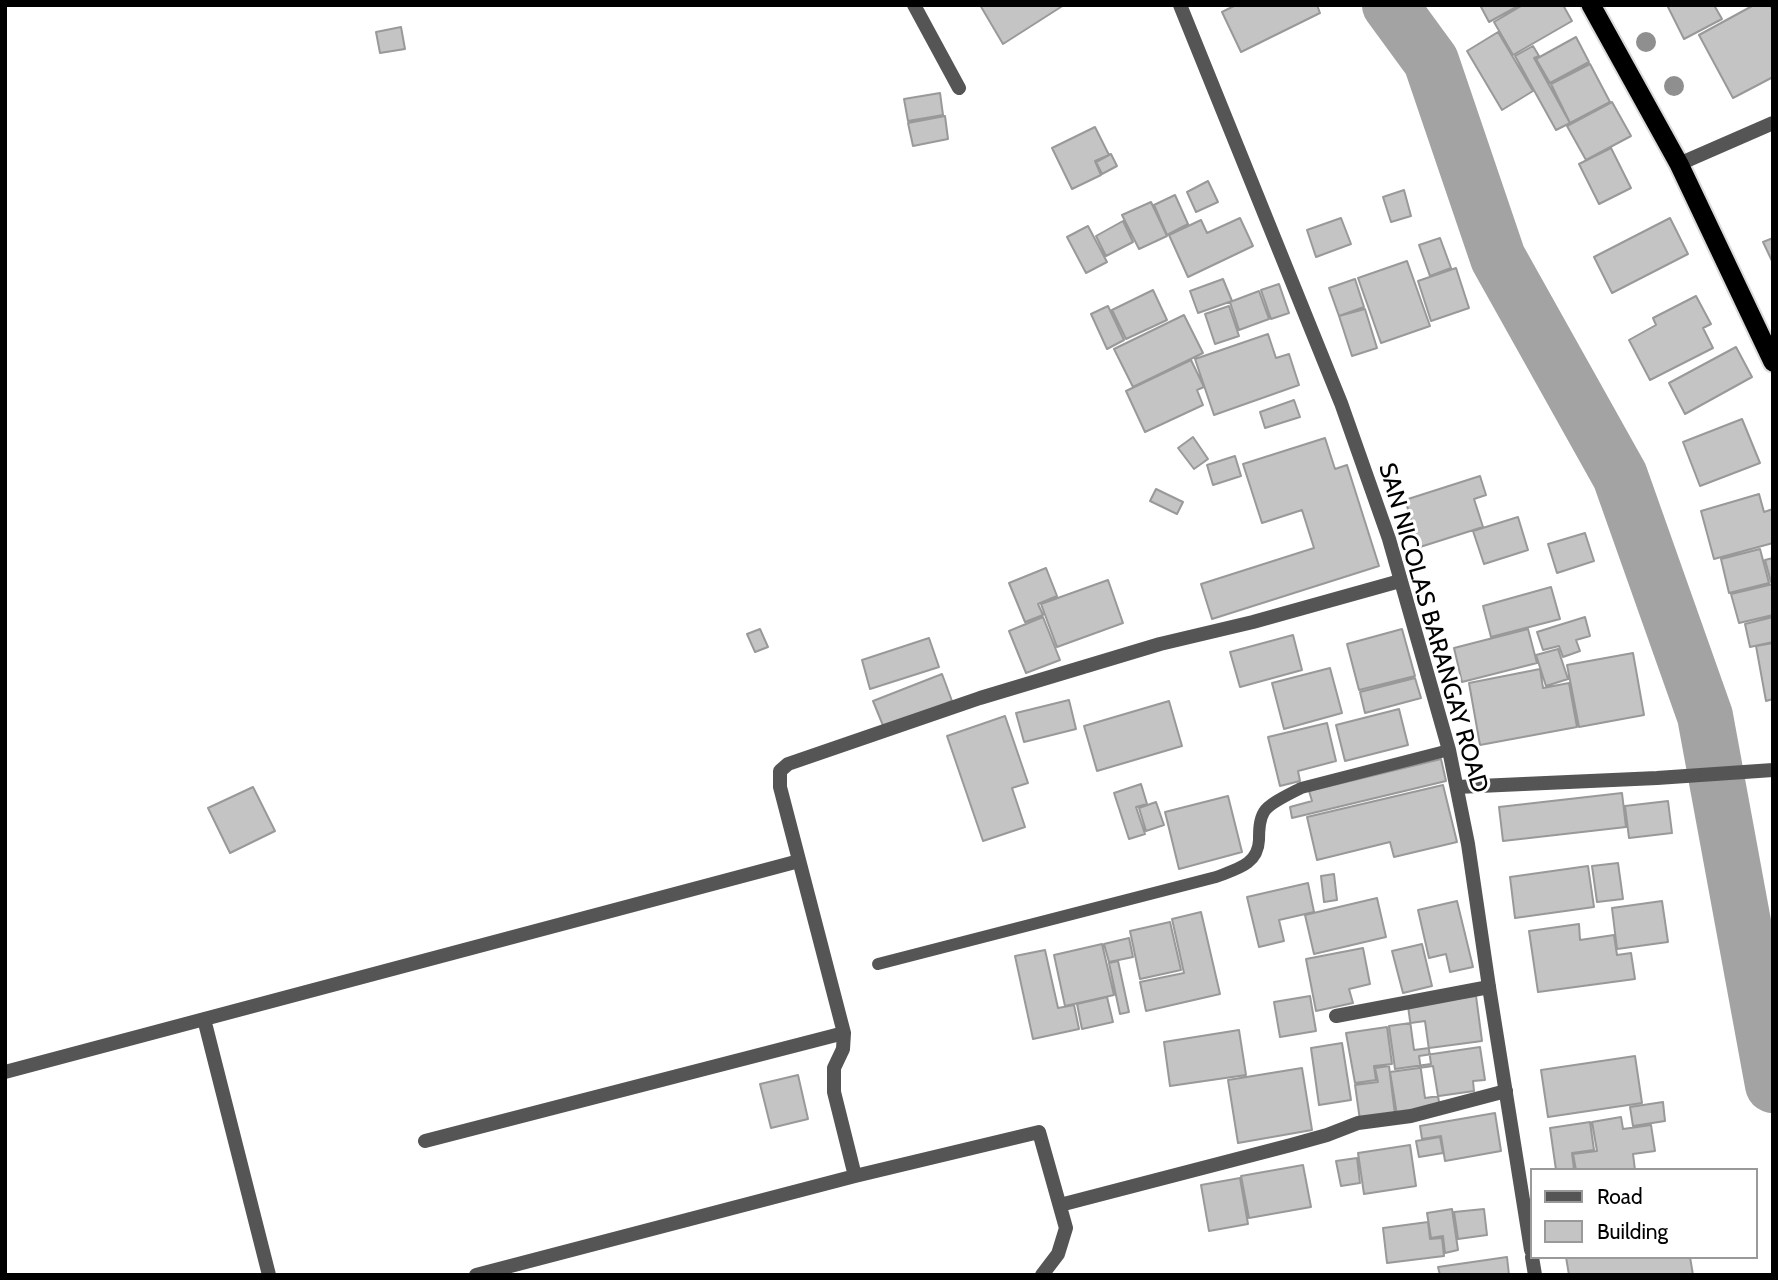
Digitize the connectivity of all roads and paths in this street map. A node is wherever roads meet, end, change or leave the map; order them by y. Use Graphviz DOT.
graph roads {
  1 [pos="914,5"];
  2 [pos="1180,5"];
  3 [pos="1591,5"];
  4 [pos="959,88"];
  5 [pos="1773,123"];
  6 [pos="1679,164"];
  7 [pos="1773,362"];
  8 [pos="1400,582"];
  9 [pos="1449,751"];
  10 [pos="1773,770"];
  11 [pos="1457,787"];
  12 [pos="799,861"];
  13 [pos="878,964"];
  14 [pos="1489,987"];
  15 [pos="1336,1016"];
  16 [pos="204,1019"];
  17 [pos="844,1033"];
  18 [pos="5,1072"];
  19 [pos="1506,1091"];
  20 [pos="425,1141"];
  21 [pos="855,1176"];
  22 [pos="1060,1205"];
  23 [pos="1530,1244"];
  24 [pos="269,1275"];
  25 [pos="476,1275"];
  26 [pos="1042,1275"];
  1 -- 4 [label="street"];
  2 -- 8 [label="street, SAN NICOLAS BARANGAY ROAD"];
  3 -- 6 [label="highway"];
  5 -- 6 [label="street"];
  6 -- 7 [label="highway"];
  8 -- 9 [label="street, SAN NICOLAS BARANGAY ROAD"];
  8 -- 12 [label="street"];
  9 -- 11 [label="street, SAN NICOLAS BARANGAY ROAD"];
  9 -- 13 [label="lane"];
  10 -- 11 [label="street"];
  11 -- 14 [label="street, SAN NICOLAS BARANGAY ROAD"];
  12 -- 16 [label="street"];
  12 -- 17 [label="street"];
  14 -- 15 [label="street"];
  14 -- 19 [label="street, SAN NICOLAS BARANGAY ROAD"];
  16 -- 18 [label="street"];
  16 -- 24 [label="street"];
  17 -- 20 [label="street"];
  17 -- 21 [label="street"];
  19 -- 22 [label="street"];
  19 -- 23 [label="street, SAN NICOLAS BARANGAY ROAD"];
  21 -- 22 [label="street"];
  21 -- 25 [label="street"];
  22 -- 26 [label="street"];
}
